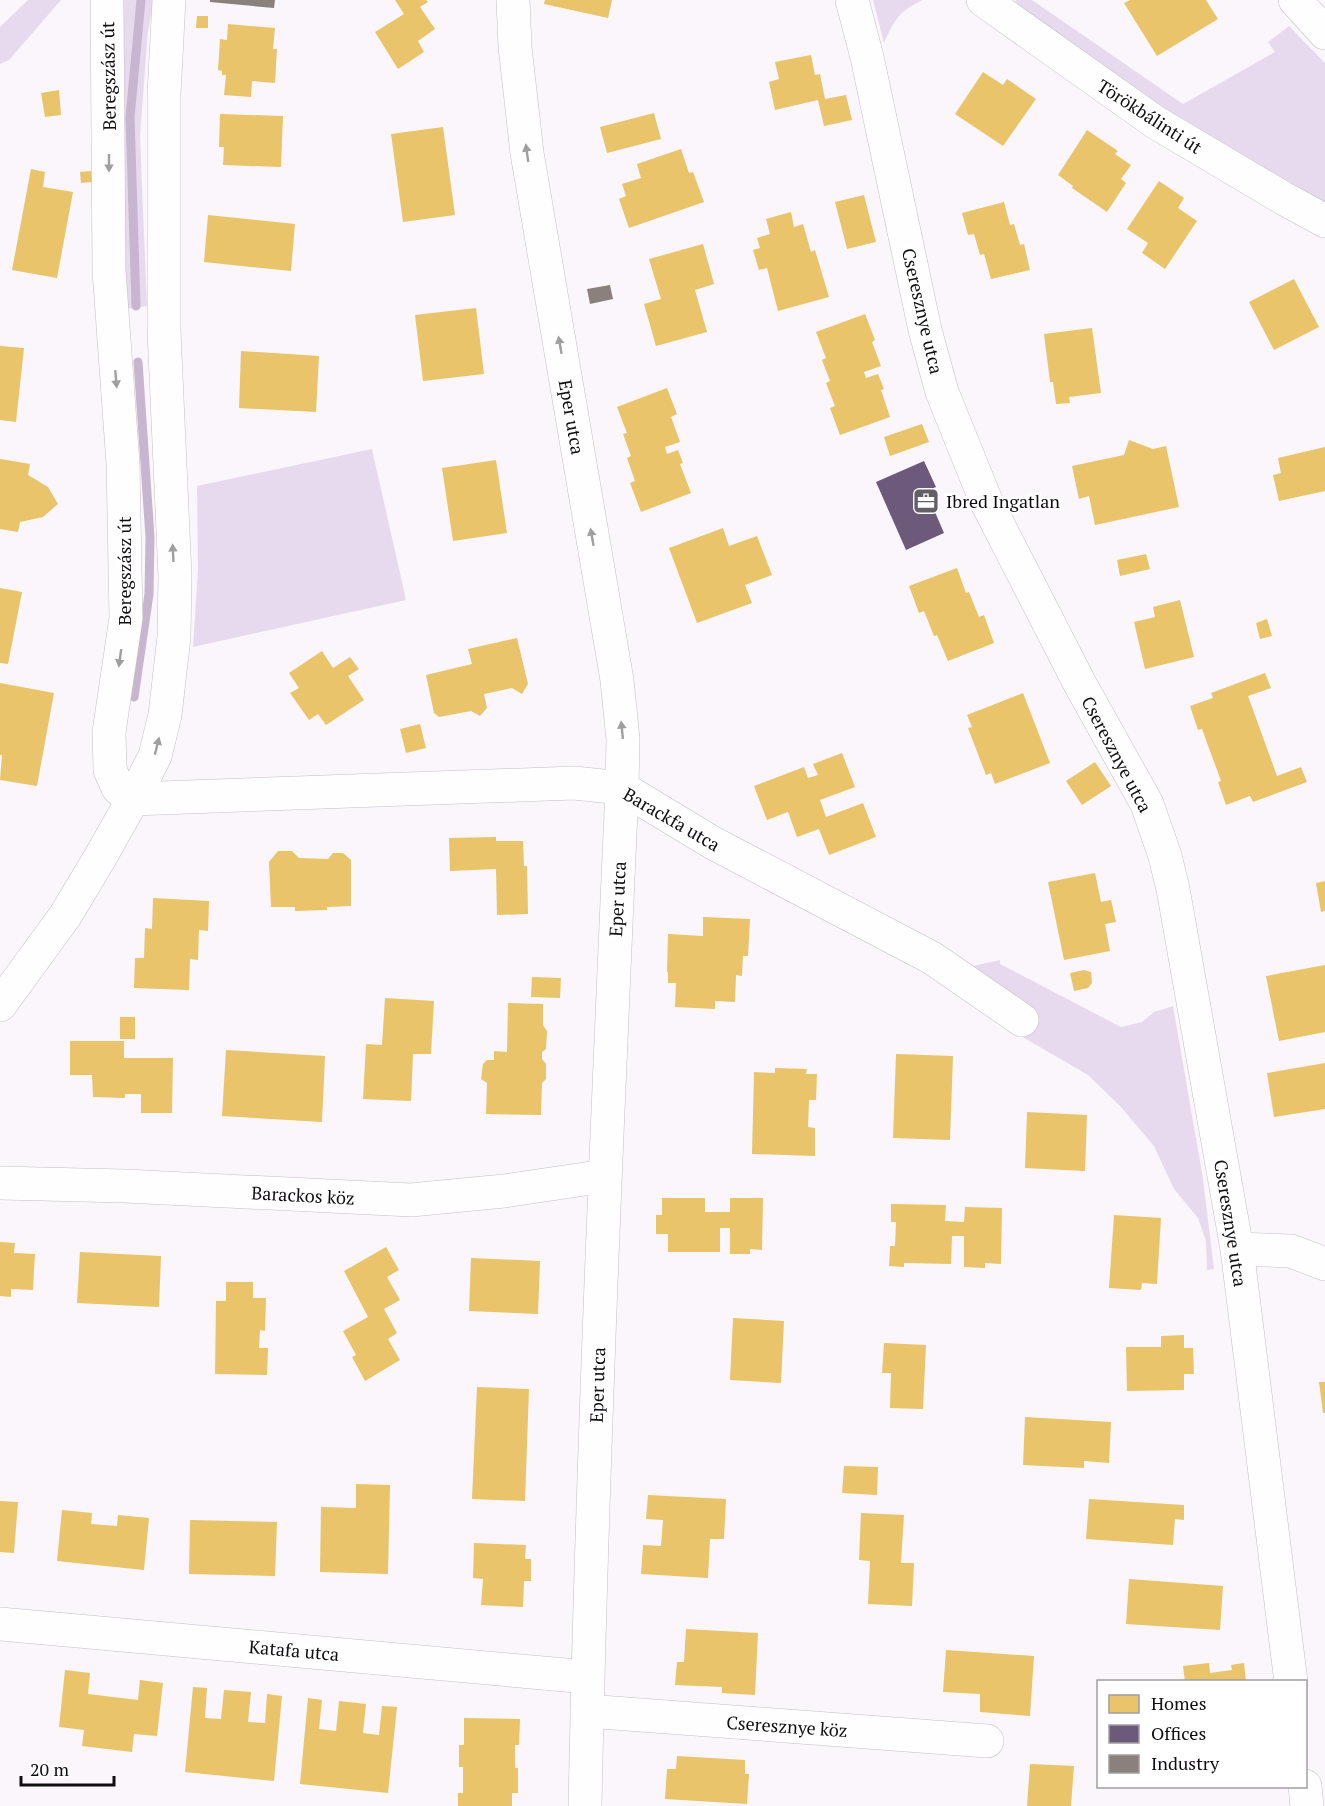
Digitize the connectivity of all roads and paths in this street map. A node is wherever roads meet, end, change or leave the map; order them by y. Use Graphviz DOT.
graph roads {
  1 [pos="107,0"];
  2 [pos="169,0"];
  3 [pos="513,0"];
  4 [pos="852,0"];
  5 [pos="983,0"];
  6 [pos="1295,0"];
  7 [pos="1325,33"];
  8 [pos="1325,221"];
  9 [pos="164,331"];
  10 [pos="112,333"];
  11 [pos="622,788"];
  12 [pos="133,799"];
  13 [pos="0,1005"];
  14 [pos="1022,1020"];
  15 [pos="604,1176"];
  16 [pos="0,1183"];
  17 [pos="1237,1249"];
  18 [pos="1325,1264"];
  19 [pos="0,1624"];
  20 [pos="587,1677"];
  21 [pos="1291,1680"];
  22 [pos="587,1711"];
  23 [pos="987,1741"];
  24 [pos="1305,1788"];
  25 [pos="585,1806"];
  26 [pos="1307,1806"];
  1 -- 10 [label="street, Beregszász út, one-way"];
  2 -- 9 [label="street"];
  11 -- 3 [label="street, Eper utca, one-way"];
  4 -- 17 [label="street, Cseresznye utca"];
  5 -- 8 [label="street, Törökbálinti út"];
  6 -- 7 [label="street"];
  9 -- 10 [label="street"];
  12 -- 9 [label="street, one-way"];
  10 -- 12 [label="street, Beregszász út, one-way"];
  11 -- 12 [label="street, Barackfa utca"];
  11 -- 14 [label="street, Barackfa utca"];
  11 -- 15 [label="street, Eper utca"];
  12 -- 13 [label="street"];
  15 -- 16 [label="street, Barackos köz"];
  15 -- 20 [label="street, Eper utca"];
  17 -- 18 [label="street"];
  17 -- 21 [label="street, Cseresznye utca"];
  19 -- 20 [label="street, Katafa utca"];
  20 -- 22 [label="street, Eper utca"];
  22 -- 23 [label="street, Cseresznye köz"];
  22 -- 25 [label="street, Eper utca"];
  24 -- 26 [label="street"];
}
